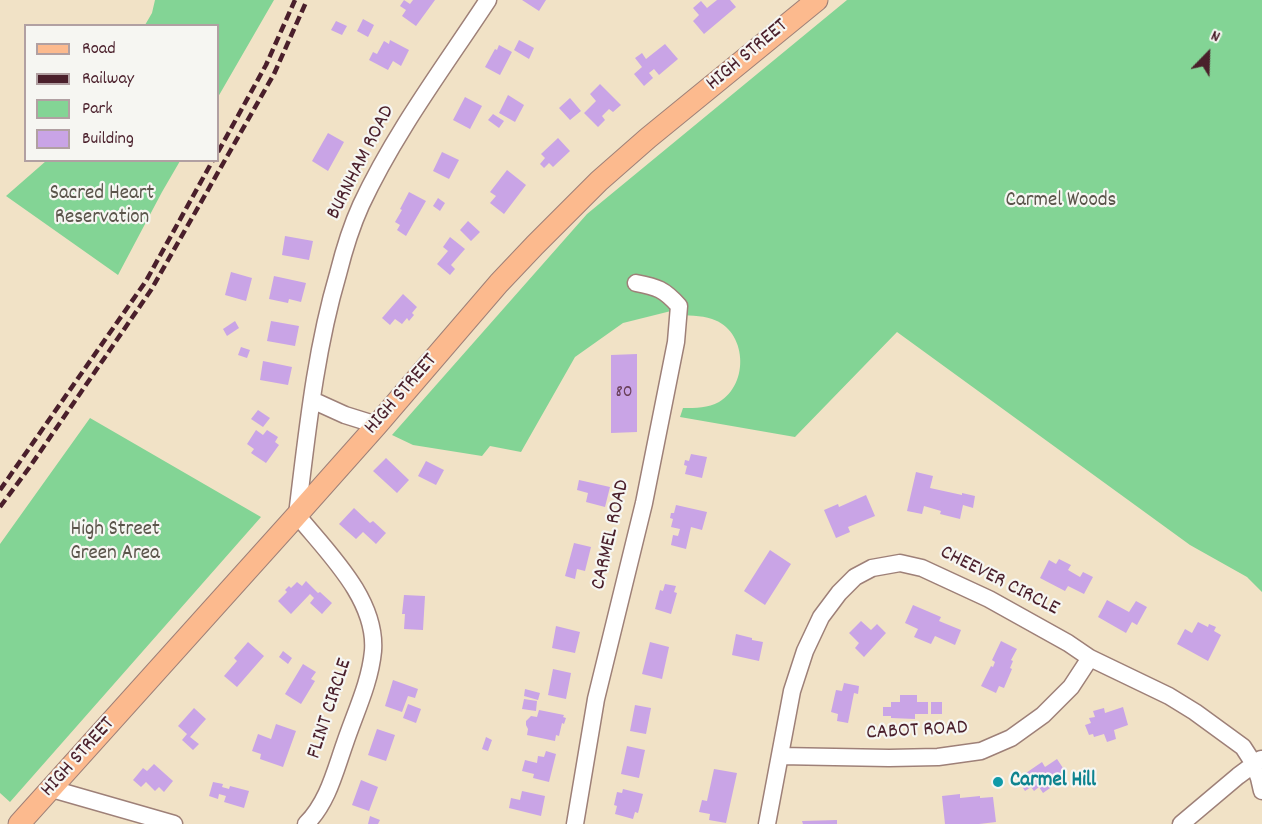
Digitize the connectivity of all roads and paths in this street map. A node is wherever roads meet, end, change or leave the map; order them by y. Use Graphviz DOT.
graph roads {
  1 [pos="488,0"];
  2 [pos="817,0"];
  3 [pos="636,283"];
  4 [pos="312,400"];
  5 [pos="377,425"];
  6 [pos="297,515"];
  7 [pos="1090,658"];
  8 [pos="780,756"];
  9 [pos="1258,761"];
  10 [pos="52,789"];
  11 [pos="1262,791"];
  12 [pos="19,824"];
  13 [pos="174,824"];
  14 [pos="306,824"];
  15 [pos="575,824"];
  16 [pos="767,824"];
  17 [pos="1180,824"];
  1 -- 4 [label="street, BURNHAM ROAD"];
  2 -- 5 [label="main road, HIGH STREET"];
  3 -- 15 [label="street, CARMEL ROAD"];
  4 -- 5 [label="street"];
  4 -- 6 [label="street, BURNHAM ROAD"];
  5 -- 6 [label="main road, HIGH STREET"];
  6 -- 10 [label="main road, HIGH STREET"];
  6 -- 14 [label="street, FLINT CIRCLE"];
  7 -- 8 [label="street, CABOT ROAD"];
  7 -- 8 [label="street, CHEEVER CIRCLE"];
  7 -- 9 [label="street, CHEEVER CIRCLE"];
  8 -- 16 [label="street, CHEEVER CIRCLE"];
  9 -- 11 [label="street, CHEEVER CIRCLE"];
  9 -- 17 [label="street"];
  10 -- 12 [label="main road, HIGH STREET"];
  10 -- 13 [label="street"];
}
